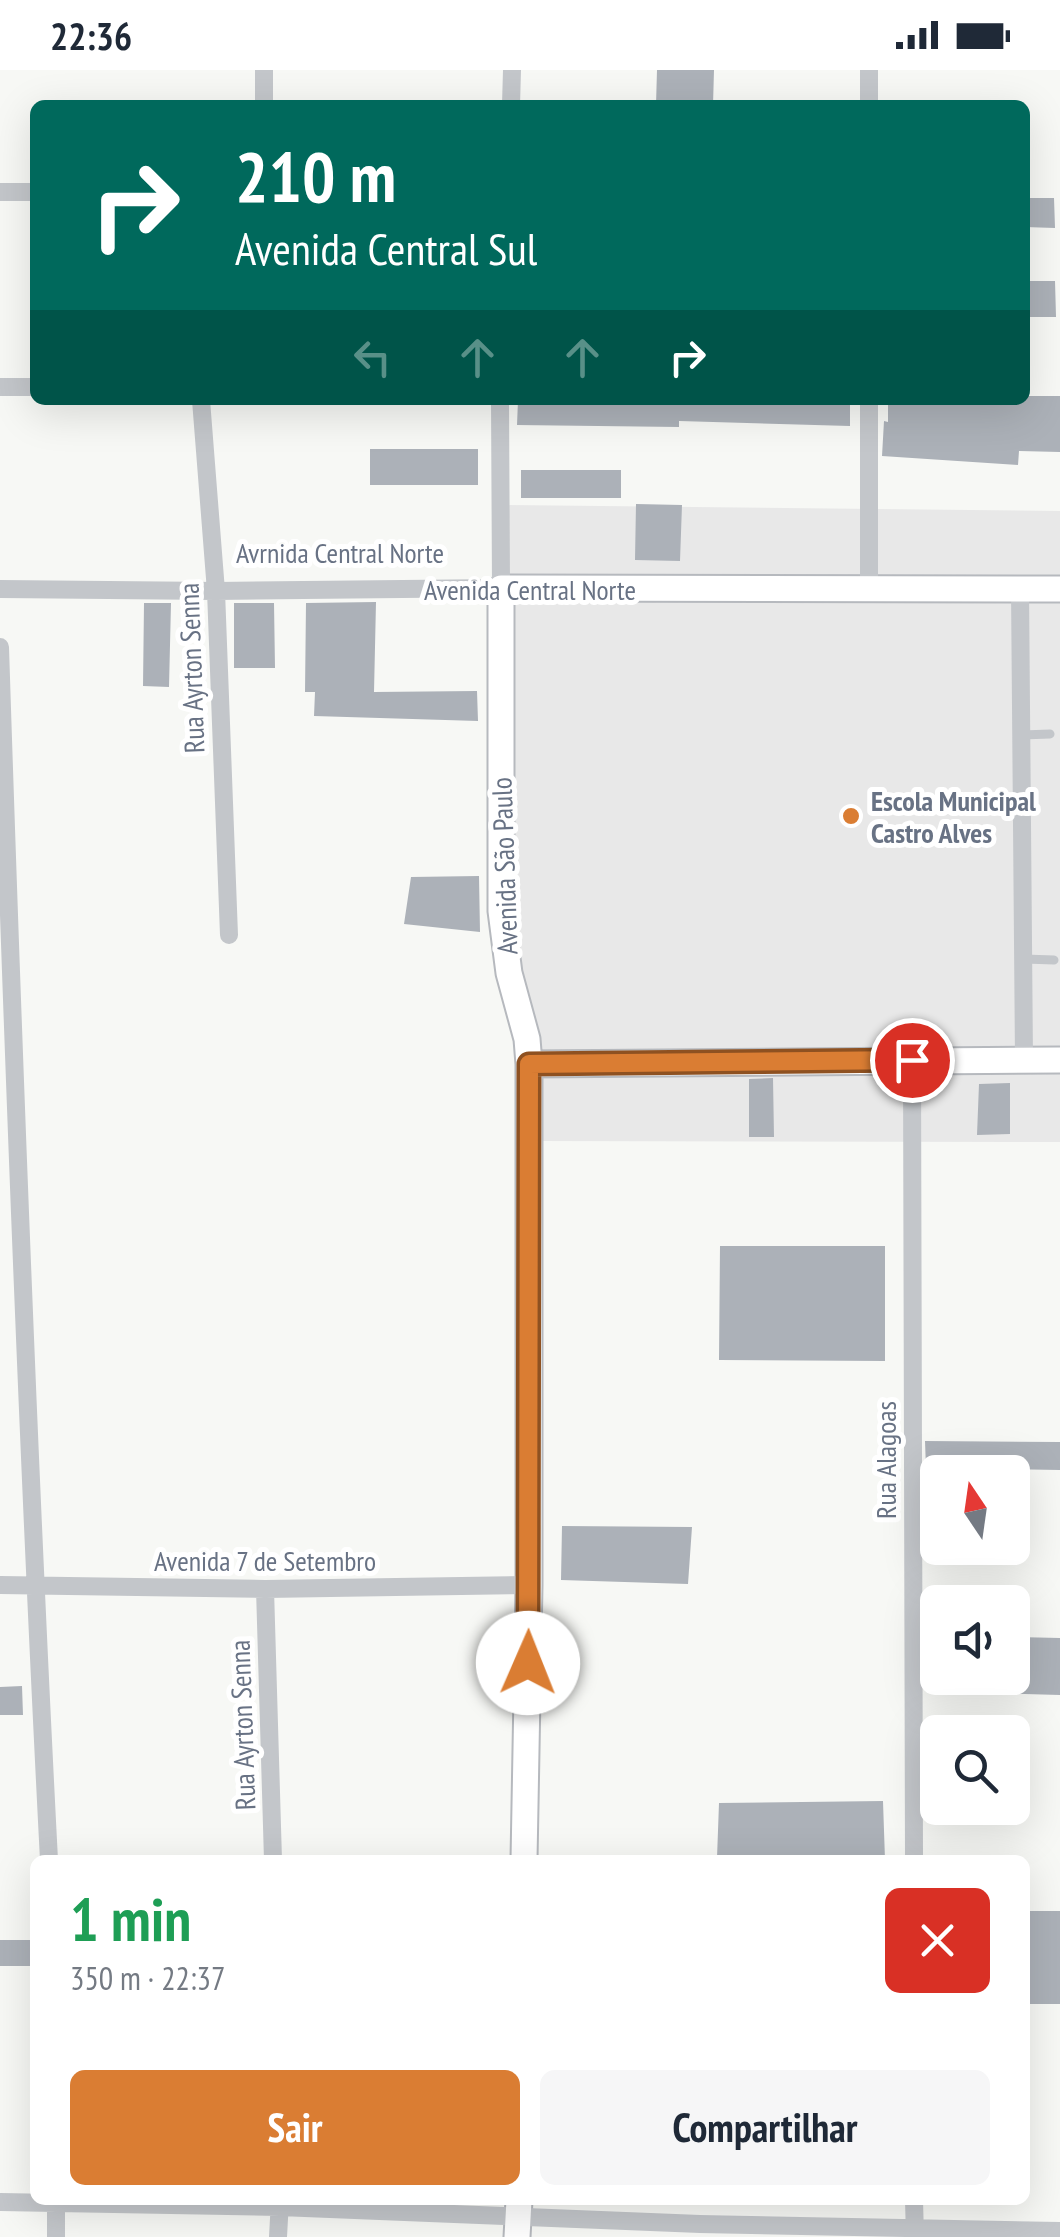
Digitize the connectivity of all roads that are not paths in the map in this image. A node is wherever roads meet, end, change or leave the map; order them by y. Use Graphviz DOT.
graph roads {
  1 [pos="264,70"];
  2 [pos="503,70"];
  3 [pos="512,70"];
  4 [pos="869,70"];
  5 [pos="264,100"];
  6 [pos="503,100"];
  7 [pos="511,100"];
  8 [pos="869,100"];
  9 [pos="0,192"];
  10 [pos="30,192"];
  11 [pos="0,387"];
  12 [pos="30,387"];
  13 [pos="201,405"];
  14 [pos="500,405"];
  15 [pos="508,405"];
  16 [pos="869,405"];
  17 [pos="0,579"];
  18 [pos="216,585"];
  19 [pos="503,586"];
  20 [pos="0,589"];
  21 [pos="869,589"];
  22 [pos="1020,589"];
  23 [pos="1060,589"];
  24 [pos="0,647"];
  25 [pos="1050,734"];
  26 [pos="1022,735"];
  27 [pos="229,935"];
  28 [pos="1024,959"];
  29 [pos="1054,960"];
  30 [pos="6,1027"];
  31 [pos="912,1060"];
  32 [pos="1024,1060"];
  33 [pos="1060,1060"];
  34 [pos="529,1064"];
  35 [pos="0,1585"];
  36 [pos="529,1585"];
  37 [pos="35,1586"];
  38 [pos="265,1589"];
  39 [pos="49,1855"];
  40 [pos="273,1855"];
  41 [pos="524,1855"];
  42 [pos="914,1855"];
  43 [pos="30,2201"];
  44 [pos="0,2202"];
  45 [pos="56,2205"];
  46 [pos="280,2205"];
  47 [pos="297,2205"];
  48 [pos="914,2205"];
  49 [pos="522,2218"];
  50 [pos="1060,2231"];
  51 [pos="915,2232"];
  52 [pos="56,2237"];
  53 [pos="278,2237"];
  1 -- 5 [label="street"];
  2 -- 6 [label="street"];
  3 -- 7 [label="street"];
  4 -- 8 [label="street"];
  9 -- 10 [label="street"];
  11 -- 12 [label="street"];
  13 -- 18 [label="street, Rua Ayrton Senna"];
  14 -- 19 [label="street"];
  15 -- 19 [label="street"];
  16 -- 21 [label="street"];
  17 -- 18 [label="street, Avrnida Central Norte"];
  18 -- 19 [label="street, Avenida Central Norte"];
  18 -- 20 [label="street, Avenida Central Norte"];
  18 -- 27 [label="street, Rua Ayrton Senna"];
  19 -- 21 [label="main road, Avenida Central Norte"];
  19 -- 34 [label="main road, Avenida São Paulo"];
  21 -- 22 [label="main road, Avenida Central Norte"];
  22 -- 23 [label="main road, Avenida Central Norte"];
  22 -- 26 [label="street"];
  24 -- 30 [label="street"];
  25 -- 26 [label="lane"];
  26 -- 28 [label="street"];
  28 -- 29 [label="lane"];
  28 -- 32 [label="street"];
  30 -- 37 [label="street"];
  31 -- 32 [label="main road"];
  31 -- 34 [label="main road"];
  31 -- 42 [label="street, Rua Alagoas"];
  32 -- 33 [label="main road"];
  34 -- 36 [label="main road, Avenida São Paulo"];
  35 -- 37 [label="street, Avenida 7 de Setembro"];
  36 -- 38 [label="street, Avenida 7 de Setembro"];
  36 -- 41 [label="main road, Avenida São Paulo"];
  37 -- 38 [label="street, Avenida 7 de Setembro"];
  37 -- 39 [label="street"];
  38 -- 40 [label="street, Rua Ayrton Senna"];
  43 -- 44 [label="street"];
  45 -- 52 [label="street"];
  46 -- 53 [label="street"];
  47 -- 49 [label="street"];
  48 -- 51 [label="street"];
  49 -- 51 [label="street"];
  50 -- 51 [label="street"];
}
